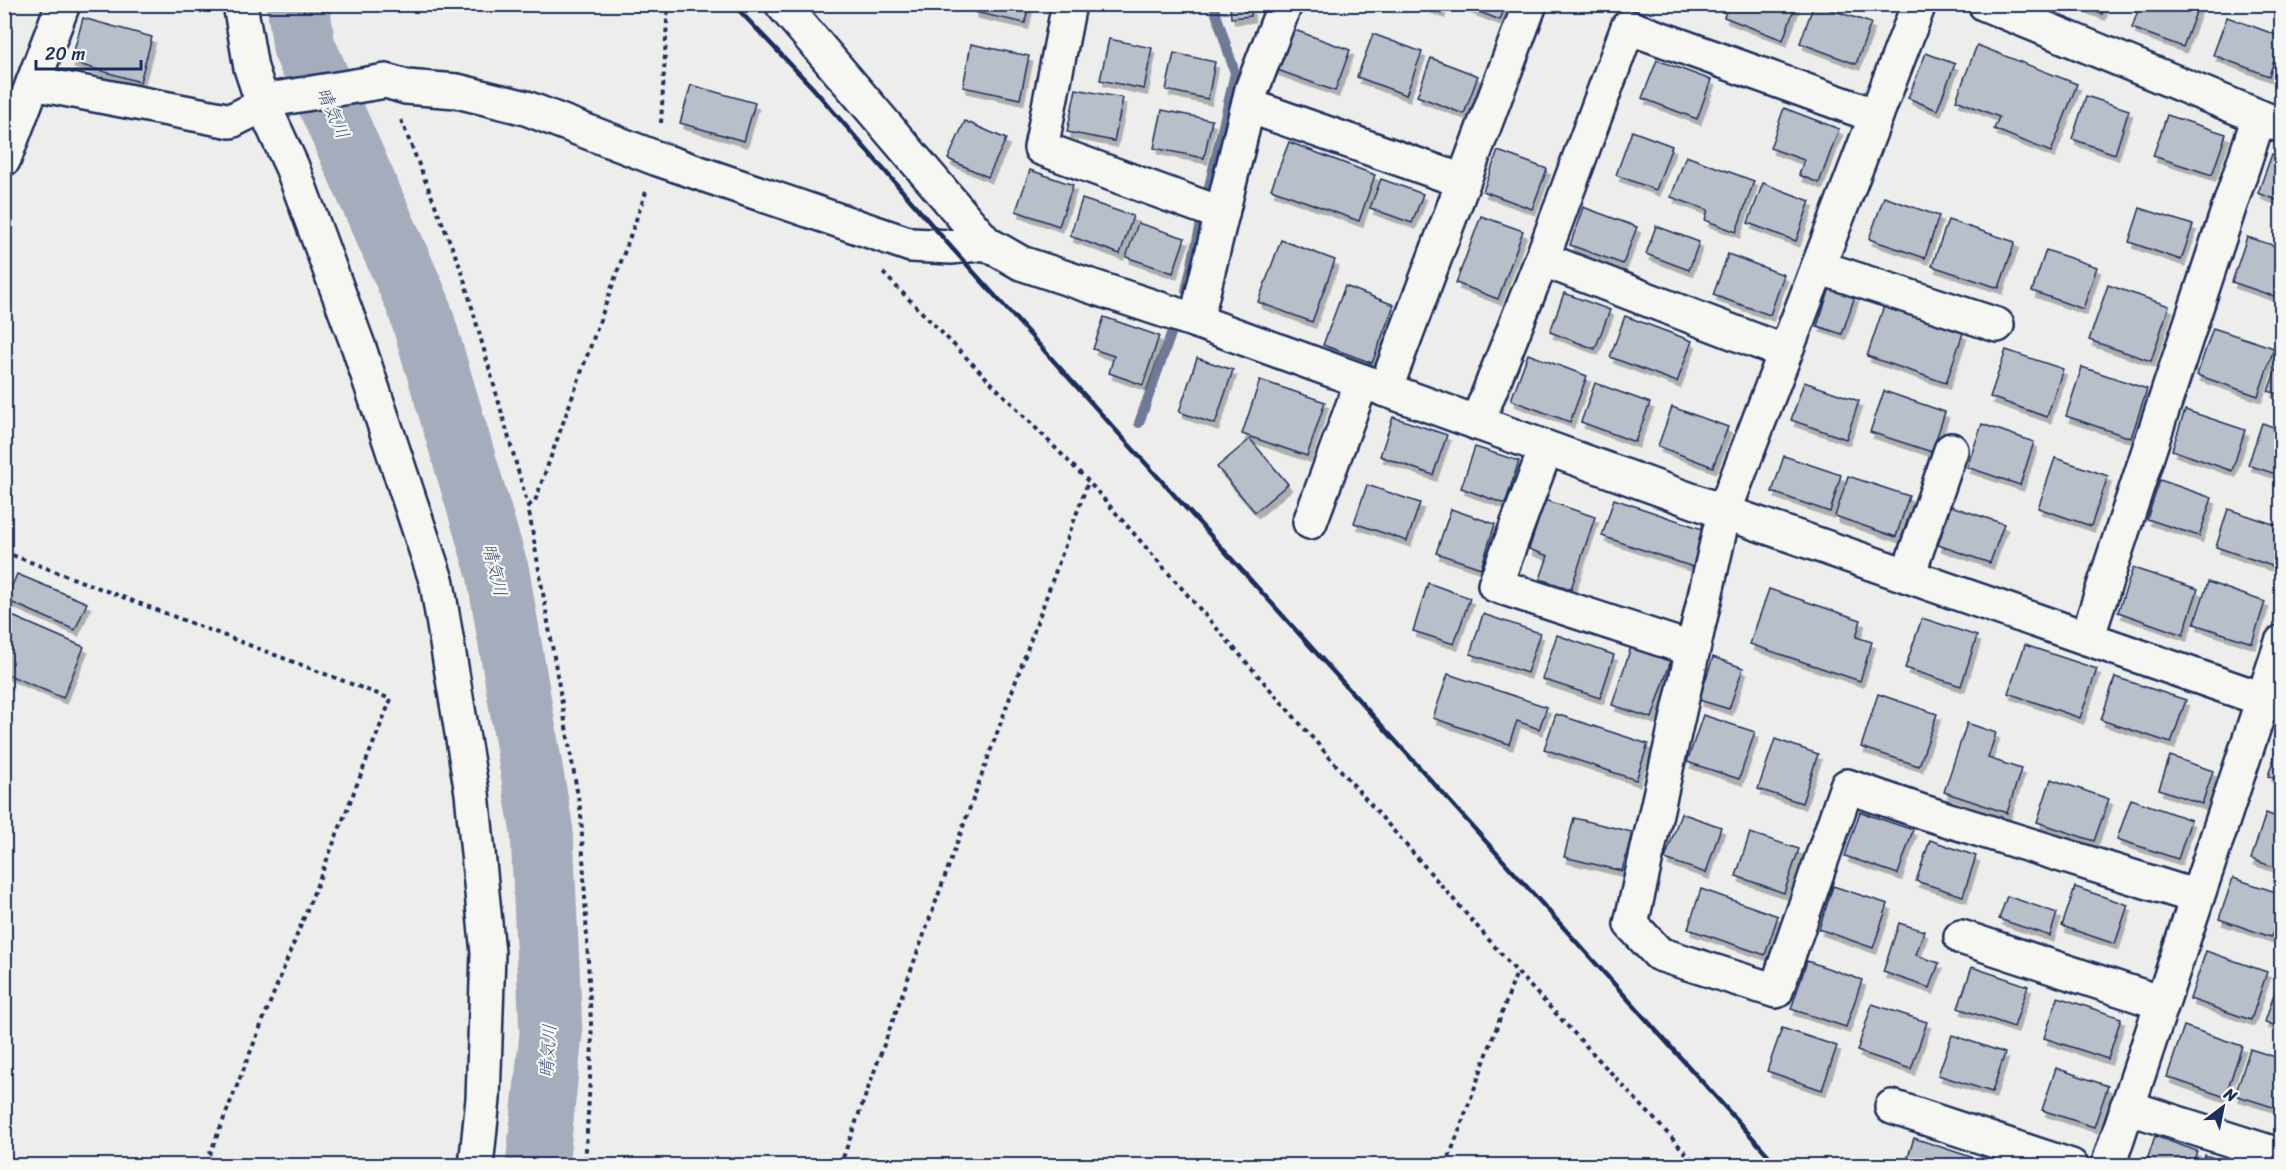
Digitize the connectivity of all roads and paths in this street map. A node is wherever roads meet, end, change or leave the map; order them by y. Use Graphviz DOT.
graph roads {
  1 [pos="63,4"];
  2 [pos="240,4"];
  3 [pos="668,4"];
  4 [pos="782,4"];
  5 [pos="1069,4"];
  6 [pos="1285,4"];
  7 [pos="1530,4"];
  8 [pos="1918,4"];
  9 [pos="1985,4"];
  10 [pos="33,83"];
  11 [pos="396,84"];
  12 [pos="269,102"];
  13 [pos="1249,106"];
  14 [pos="1876,116"];
  15 [pos="2270,121"];
  16 [pos="4,159"];
  17 [pos="658,159"];
  18 [pos="1464,181"];
  19 [pos="1222,214"];
  20 [pos="866,232"];
  21 [pos="986,243"];
  22 [pos="1542,259"];
  23 [pos="1818,267"];
  24 [pos="1196,321"];
  25 [pos="1997,325"];
  26 [pos="1785,352"];
  27 [pos="1374,386"];
  28 [pos="1477,423"];
  29 [pos="1546,448"];
  30 [pos="1951,450"];
  31 [pos="1088,481"];
  32 [pos="528,506"];
  33 [pos="1724,512"];
  34 [pos="1310,522"];
  35 [pos="4,552"];
  36 [pos="1908,575"];
  37 [pos="2087,638"];
  38 [pos="2282,642"];
  39 [pos="1691,649"];
  40 [pos="2272,702"];
  41 [pos="2197,897"];
  42 [pos="1961,937"];
  43 [pos="1517,972"];
  44 [pos="2162,1003"];
  45 [pos="1892,1107"];
  46 [pos="2127,1107"];
  47 [pos="2282,1156"];
  48 [pos="4,1164"];
  49 [pos="9,1166"];
  50 [pos="205,1166"];
  51 [pos="476,1166"];
  52 [pos="585,1166"];
  53 [pos="840,1166"];
  54 [pos="1446,1166"];
  55 [pos="1698,1166"];
  56 [pos="2072,1166"];
  57 [pos="2108,1166"];
  1 -- 10 [label="street"];
  2 -- 12 [label="street"];
  3 -- 17 [label="path"];
  4 -- 21 [label="street"];
  5 -- 19 [label="street"];
  6 -- 13 [label="street"];
  7 -- 18 [label="street"];
  8 -- 14 [label="street"];
  9 -- 15 [label="street"];
  10 -- 12 [label="street"];
  10 -- 16 [label="street"];
  11 -- 12 [label="street"];
  11 -- 17 [label="street"];
  11 -- 32 [label="path"];
  12 -- 51 [label="street"];
  13 -- 18 [label="street"];
  13 -- 19 [label="street"];
  14 -- 22 [label="street"];
  14 -- 23 [label="street"];
  15 -- 37 [label="street"];
  17 -- 20 [label="street"];
  17 -- 32 [label="path"];
  18 -- 27 [label="street"];
  19 -- 24 [label="street"];
  20 -- 21 [label="street"];
  20 -- 31 [label="path"];
  21 -- 24 [label="street"];
  22 -- 26 [label="street"];
  22 -- 28 [label="street"];
  23 -- 25 [label="street"];
  23 -- 26 [label="street"];
  24 -- 27 [label="street"];
  26 -- 33 [label="street"];
  27 -- 28 [label="street"];
  27 -- 34 [label="street"];
  28 -- 29 [label="street"];
  29 -- 33 [label="street"];
  29 -- 39 [label="street"];
  30 -- 36 [label="street"];
  31 -- 43 [label="path"];
  31 -- 53 [label="path"];
  32 -- 52 [label="path"];
  33 -- 36 [label="street"];
  33 -- 39 [label="street"];
  35 -- 50 [label="path"];
  36 -- 37 [label="street"];
  37 -- 40 [label="street"];
  38 -- 40 [label="street"];
  39 -- 41 [label="street"];
  40 -- 41 [label="street"];
  41 -- 44 [label="street"];
  42 -- 44 [label="street"];
  43 -- 54 [label="path"];
  43 -- 55 [label="path"];
  44 -- 46 [label="street"];
  45 -- 56 [label="street"];
  46 -- 47 [label="street"];
  46 -- 57 [label="street"];
  48 -- 49 [label="path"];
}
